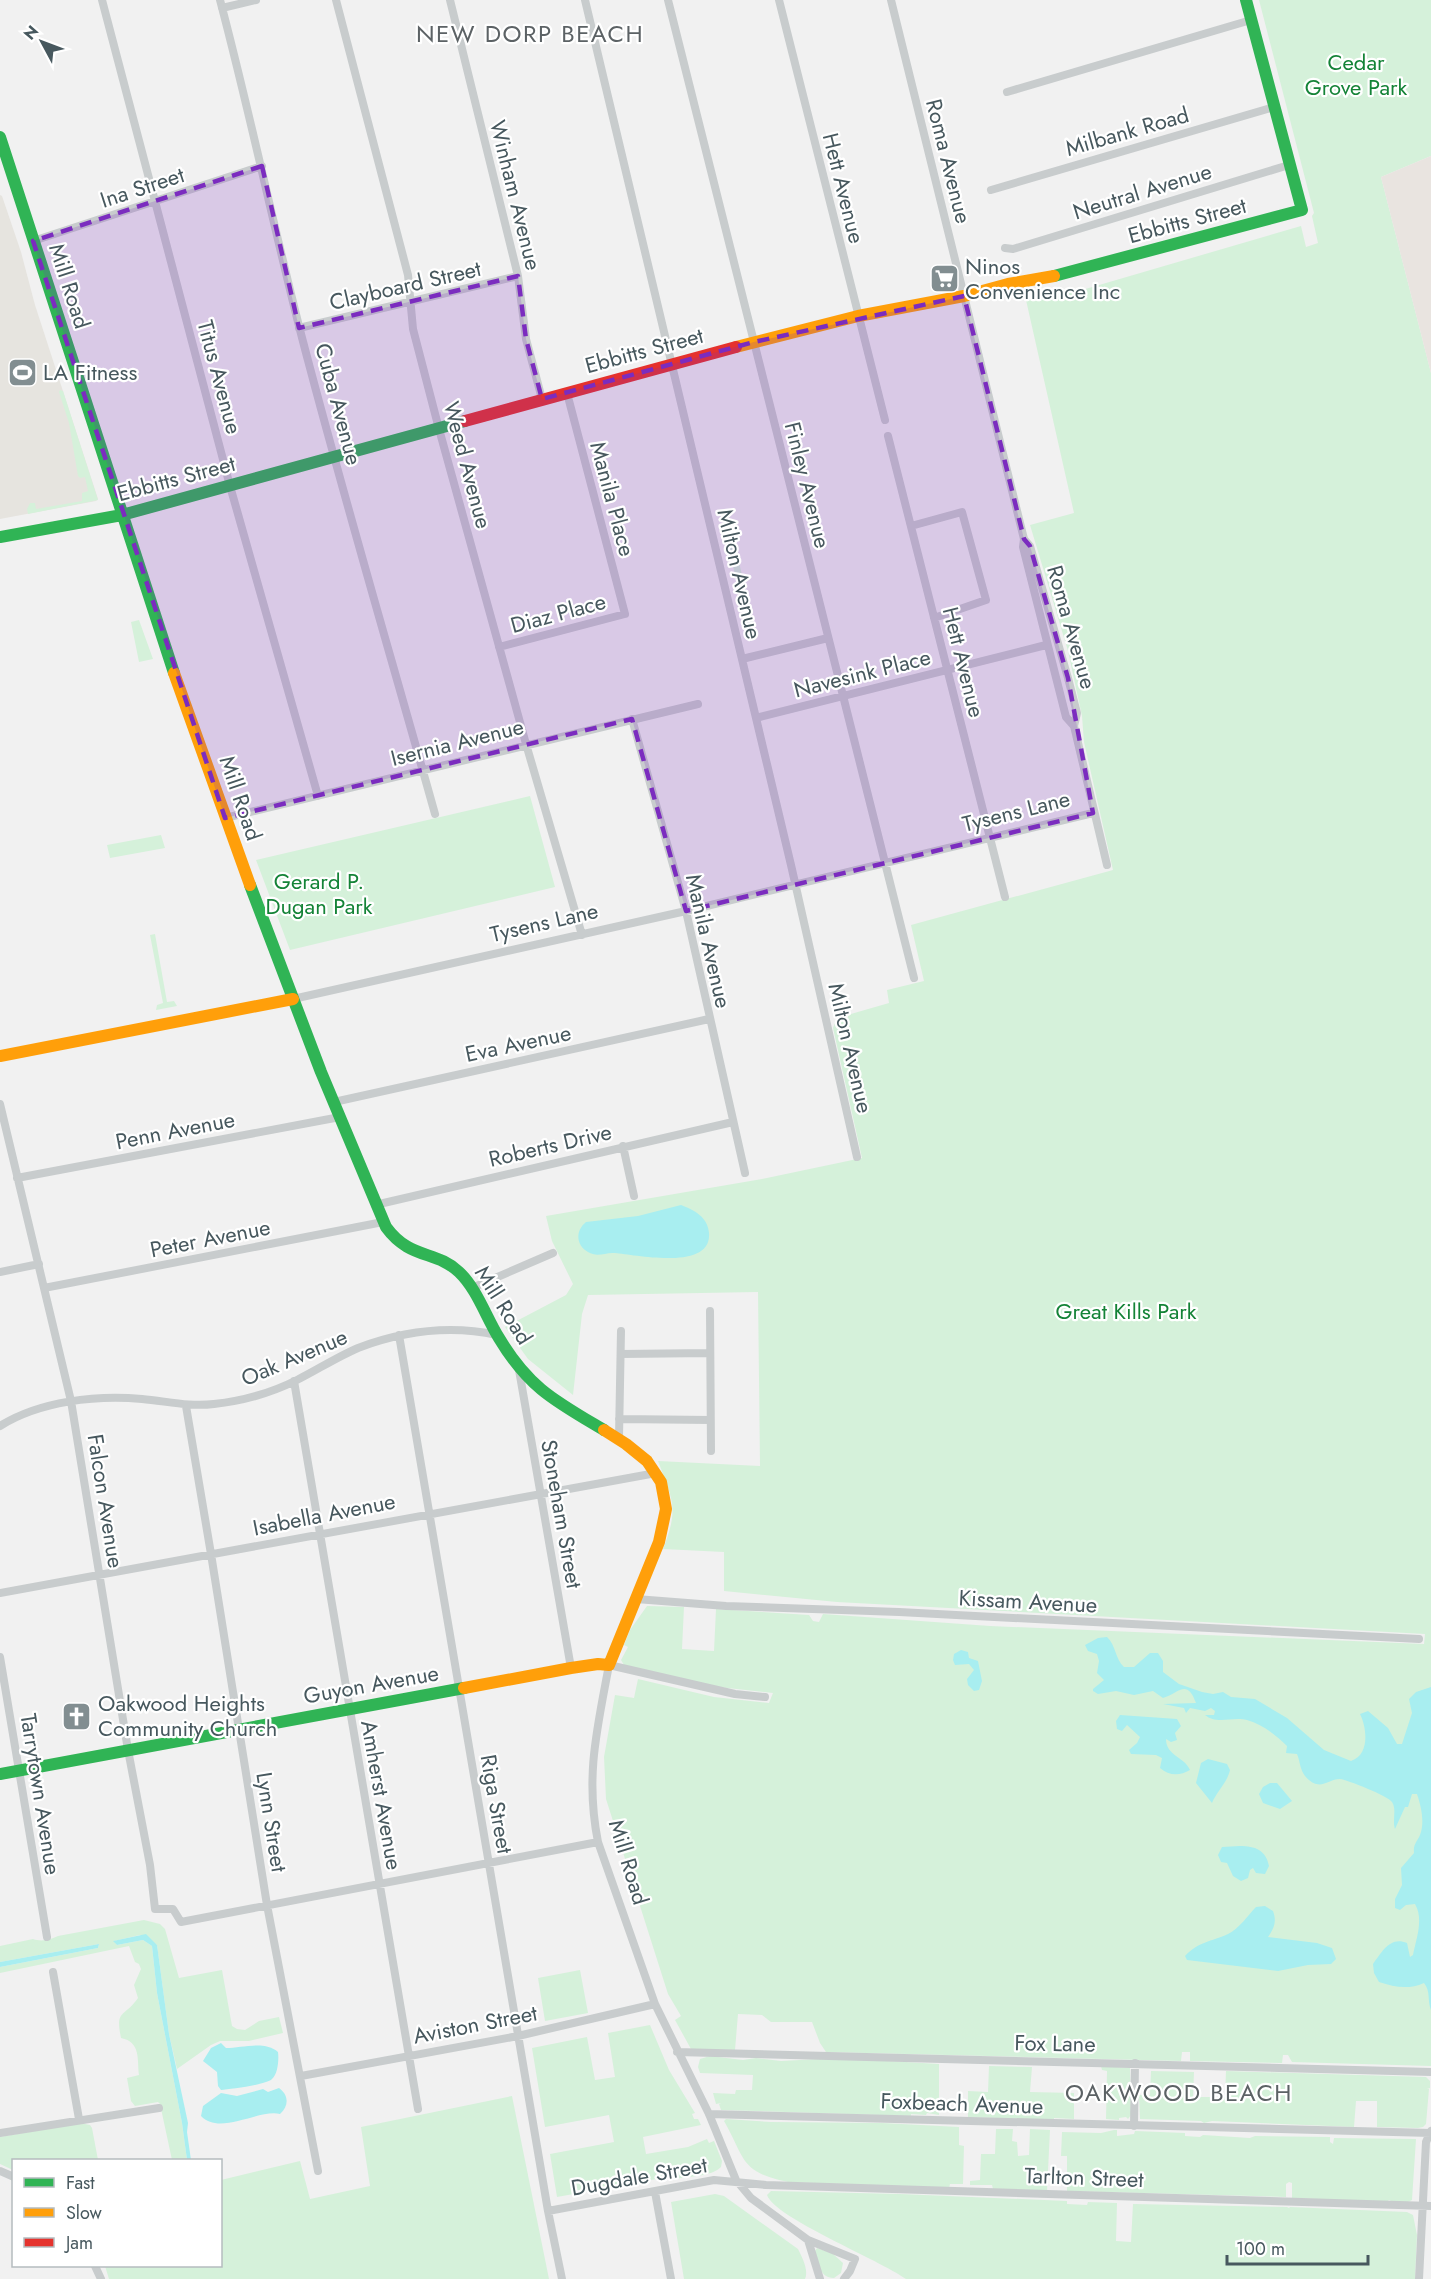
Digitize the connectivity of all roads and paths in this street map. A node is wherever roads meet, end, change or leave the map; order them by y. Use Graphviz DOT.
graph roads {
  1 [pos="102,0"];
  2 [pos="256,0"];
  3 [pos="336,0"];
  4 [pos="450,0"];
  5 [pos="585,0"];
  6 [pos="668,0"];
  7 [pos="779,0"];
  8 [pos="891,0"];
  9 [pos="1246,0"];
  10 [pos="221,4"];
  11 [pos="1251,20"];
  12 [pos="1007,92"];
  13 [pos="1274,107"];
  14 [pos="0,137"];
  15 [pos="1289,165"];
  16 [pos="262,166"];
  17 [pos="991,190"];
  18 [pos="155,202"];
  19 [pos="33,241"];
  20 [pos="1005,248"];
  21 [pos="518,276"];
  22 [pos="964,296"];
  23 [pos="411,301"];
  24 [pos="858,316"];
  25 [pos="300,328"];
  26 [pos="754,342"];
  27 [pos="671,364"];
  28 [pos="567,393"];
  29 [pos="542,399"];
  30 [pos="885,420"];
  31 [pos="439,429"];
  32 [pos="888,436"];
  33 [pos="334,458"];
  34 [pos="230,486"];
  35 [pos="122,515"];
  36 [pos="911,526"];
  37 [pos="0,537"];
  38 [pos="1024,539"];
  39 [pos="625,614"];
  40 [pos="934,618"];
  41 [pos="828,638"];
  42 [pos="1047,645"];
  43 [pos="500,647"];
  44 [pos="742,659"];
  45 [pos="947,670"];
  46 [pos="843,696"];
  47 [pos="698,704"];
  48 [pos="756,718"];
  49 [pos="632,719"];
  50 [pos="1074,726"];
  51 [pos="526,744"];
  52 [pos="422,769"];
  53 [pos="318,796"];
  54 [pos="1093,813"];
  55 [pos="435,814"];
  56 [pos="225,818"];
  57 [pos="990,838"];
  58 [pos="885,865"];
  59 [pos="1107,865"];
  60 [pos="796,885"];
  61 [pos="1005,897"];
  62 [pos="686,911"];
  63 [pos="582,935"];
  64 [pos="914,978"];
  65 [pos="293,999"];
  66 [pos="709,1019"];
  67 [pos="0,1056"];
  68 [pos="334,1102"];
  69 [pos="0,1104"];
  70 [pos="340,1117"];
  71 [pos="733,1122"];
  72 [pos="623,1146"];
  73 [pos="857,1158"];
  74 [pos="745,1173"];
  75 [pos="17,1178"];
  76 [pos="634,1196"];
  77 [pos="375,1205"];
  78 [pos="383,1222"];
  79 [pos="553,1253"];
  80 [pos="39,1264"];
  81 [pos="0,1272"];
  82 [pos="44,1288"];
  83 [pos="472,1288"];
  84 [pos="710,1311"];
  85 [pos="621,1331"];
  86 [pos="399,1335"];
  87 [pos="497,1335"];
  88 [pos="710,1353"];
  89 [pos="621,1354"];
  90 [pos="518,1367"];
  91 [pos="294,1381"];
  92 [pos="71,1401"];
  93 [pos="186,1406"];
  94 [pos="619,1419"];
  95 [pos="710,1420"];
  96 [pos="0,1426"];
  97 [pos="619,1437"];
  98 [pos="711,1451"];
  99 [pos="656,1473"];
  100 [pos="539,1493"];
  101 [pos="428,1513"];
  102 [pos="320,1533"];
  103 [pos="212,1554"];
  104 [pos="100,1573"];
  105 [pos="0,1593"];
  106 [pos="636,1599"];
  107 [pos="1419,1639"];
  108 [pos="0,1657"];
  109 [pos="609,1665"];
  110 [pos="571,1668"];
  111 [pos="459,1689"];
  112 [pos="765,1697"];
  113 [pos="349,1709"];
  114 [pos="240,1730"];
  115 [pos="128,1750"];
  116 [pos="20,1771"];
  117 [pos="0,1774"];
  118 [pos="598,1842"];
  119 [pos="490,1864"];
  120 [pos="379,1884"];
  121 [pos="267,1905"];
  122 [pos="47,1937"];
  123 [pos="53,1972"];
  124 [pos="655,2004"];
  125 [pos="518,2036"];
  126 [pos="677,2052"];
  127 [pos="408,2055"];
  128 [pos="1135,2063"];
  129 [pos="1431,2072"];
  130 [pos="301,2076"];
  131 [pos="159,2108"];
  132 [pos="418,2109"];
  133 [pos="709,2114"];
  134 [pos="79,2120"];
  135 [pos="1134,2126"];
  136 [pos="1431,2132"];
  137 [pos="0,2133"];
  138 [pos="318,2171"];
  139 [pos="736,2180"];
  140 [pos="655,2192"];
  141 [pos="1426,2206"];
  142 [pos="548,2211"];
  143 [pos="808,2240"];
  144 [pos="562,2279"];
  145 [pos="671,2279"];
  146 [pos="820,2279"];
  147 [pos="844,2279"];
  148 [pos="1419,2279"];
  1 -- 18 [label="street, Titus Avenue"];
  2 -- 10 [label="street"];
  3 -- 23 [label="street, Weed Avenue"];
  4 -- 21 [label="street, Winham Avenue"];
  5 -- 27 [label="street, Milton Avenue"];
  6 -- 26 [label="street, Finley Avenue"];
  7 -- 24 [label="street, Hett Avenue"];
  8 -- 22 [label="street, Roma Avenue"];
  9 -- 11 [label="street"];
  10 -- 16 [label="street, Cuba Avenue"];
  11 -- 12 [label="street"];
  11 -- 13 [label="street"];
  13 -- 15 [label="street"];
  13 -- 17 [label="street, Milbank Road"];
  14 -- 19 [label="street, Mill Road"];
  15 -- 20 [label="street, Neutral Avenue"];
  15 -- 22 [label="street, Ebbitts Street"];
  16 -- 18 [label="street, Ina Street"];
  16 -- 25 [label="street, Cuba Avenue"];
  18 -- 19 [label="street, Ina Street"];
  18 -- 34 [label="street, Titus Avenue"];
  19 -- 35 [label="street, Mill Road"];
  21 -- 23 [label="street, Clayboard Street"];
  21 -- 29 [label="street, Winham Avenue"];
  22 -- 24 [label="street, Ebbitts Street"];
  22 -- 38 [label="street, Roma Avenue"];
  23 -- 25 [label="street, Clayboard Street"];
  23 -- 31 [label="street, Weed Avenue"];
  24 -- 26 [label="street, Ebbitts Street"];
  24 -- 30 [label="street, Hett Avenue"];
  25 -- 33 [label="street, Cuba Avenue"];
  26 -- 27 [label="street, Ebbitts Street"];
  26 -- 41 [label="street, Finley Avenue"];
  27 -- 28 [label="street, Ebbitts Street"];
  27 -- 44 [label="street, Milton Avenue"];
  28 -- 29 [label="street, Ebbitts Street"];
  28 -- 39 [label="street, Manila Place"];
  29 -- 31 [label="street, Ebbitts Street"];
  31 -- 33 [label="street, Ebbitts Street"];
  31 -- 43 [label="street, Weed Avenue"];
  32 -- 36 [label="street, Hett Avenue"];
  33 -- 34 [label="street, Ebbitts Street"];
  33 -- 52 [label="street, Cuba Avenue"];
  34 -- 35 [label="street, Ebbitts Street"];
  34 -- 53 [label="street, Titus Avenue"];
  35 -- 37 [label="street, Ebbitts Street"];
  35 -- 56 [label="street, Mill Road"];
  36 -- 40 [label="street, Hett Avenue"];
  36 -- 40 [label="street"];
  38 -- 42 [label="street, Roma Avenue"];
  38 -- 50 [label="street, Roma Avenue"];
  39 -- 43 [label="street, Diaz Place"];
  40 -- 45 [label="street, Hett Avenue"];
  41 -- 44 [label="street"];
  41 -- 46 [label="street, Finley Avenue"];
  42 -- 45 [label="street, Navesink Place"];
  42 -- 50 [label="street, Roma Avenue"];
  43 -- 51 [label="street, Weed Avenue"];
  44 -- 48 [label="street, Milton Avenue"];
  45 -- 46 [label="street, Navesink Place"];
  45 -- 57 [label="street, Hett Avenue"];
  46 -- 48 [label="street, Navesink Place"];
  46 -- 58 [label="street, Finley Avenue"];
  47 -- 49 [label="street, Isernia Avenue"];
  48 -- 60 [label="street, Milton Avenue"];
  49 -- 51 [label="street, Isernia Avenue"];
  49 -- 62 [label="street, Manila Avenue"];
  50 -- 54 [label="street, Roma Avenue"];
  51 -- 52 [label="street, Isernia Avenue"];
  51 -- 63 [label="street, Weed Avenue"];
  52 -- 53 [label="street, Isernia Avenue"];
  52 -- 55 [label="street, Cuba Avenue"];
  53 -- 56 [label="street, Isernia Avenue"];
  54 -- 57 [label="street, Tysens Lane"];
  54 -- 59 [label="street, Roma Avenue"];
  56 -- 65 [label="street, Mill Road"];
  57 -- 58 [label="street, Tysens Lane"];
  57 -- 61 [label="street, Hett Avenue"];
  58 -- 60 [label="street, Tysens Lane"];
  58 -- 64 [label="street, Finley Avenue"];
  60 -- 62 [label="street, Tysens Lane"];
  60 -- 73 [label="street, Milton Avenue"];
  62 -- 63 [label="street, Tysens Lane"];
  62 -- 66 [label="street, Manila Avenue"];
  63 -- 65 [label="street, Tysens Lane"];
  65 -- 67 [label="street, Tysens Lane"];
  65 -- 68 [label="street, Mill Road"];
  66 -- 68 [label="street, Eva Avenue"];
  66 -- 71 [label="street, Manila Avenue"];
  68 -- 70 [label="street, Mill Road"];
  69 -- 75 [label="street, Falcon Avenue"];
  70 -- 75 [label="street, Penn Avenue"];
  70 -- 77 [label="street, Mill Road"];
  71 -- 72 [label="street, Roberts Drive"];
  71 -- 74 [label="street, Manila Avenue"];
  72 -- 76 [label="street"];
  72 -- 77 [label="street, Roberts Drive"];
  75 -- 80 [label="street, Falcon Avenue"];
  77 -- 78 [label="street, Mill Road"];
  78 -- 82 [label="street, Peter Avenue"];
  78 -- 83 [label="street, Mill Road"];
  79 -- 83 [label="street"];
  80 -- 81 [label="street"];
  80 -- 82 [label="street, Falcon Avenue"];
  82 -- 92 [label="street, Falcon Avenue"];
  83 -- 87 [label="street, Mill Road"];
  84 -- 88 [label="street"];
  85 -- 89 [label="street"];
  86 -- 87 [label="street, Oak Avenue"];
  86 -- 91 [label="street, Oak Avenue"];
  86 -- 101 [label="street, Riga Street"];
  87 -- 90 [label="street, Mill Road"];
  88 -- 89 [label="street"];
  88 -- 95 [label="street"];
  89 -- 94 [label="street"];
  90 -- 97 [label="street, Mill Road"];
  90 -- 100 [label="street, Stoneham Street"];
  91 -- 93 [label="street, Oak Avenue"];
  91 -- 102 [label="street, Amherst Avenue"];
  92 -- 93 [label="street, Oak Avenue"];
  92 -- 96 [label="street, Oak Avenue"];
  92 -- 104 [label="street, Falcon Avenue"];
  93 -- 103 [label="street, Lynn Street"];
  94 -- 95 [label="street"];
  94 -- 97 [label="street"];
  95 -- 98 [label="street"];
  97 -- 99 [label="street, Mill Road"];
  99 -- 100 [label="street, Isabella Avenue"];
  99 -- 106 [label="street, Mill Road"];
  100 -- 101 [label="street, Isabella Avenue"];
  100 -- 110 [label="street, Stoneham Street"];
  101 -- 102 [label="street, Isabella Avenue"];
  101 -- 111 [label="street, Riga Street"];
  102 -- 103 [label="street, Isabella Avenue"];
  102 -- 113 [label="street, Amherst Avenue"];
  103 -- 104 [label="street, Isabella Avenue"];
  103 -- 114 [label="street, Lynn Street"];
  104 -- 105 [label="street, Isabella Avenue"];
  104 -- 115 [label="street, Falcon Avenue"];
  106 -- 107 [label="street, Kissam Avenue"];
  106 -- 109 [label="street, Mill Road"];
  108 -- 116 [label="street, Tarrytown Avenue"];
  109 -- 110 [label="street, Guyon Avenue"];
  109 -- 112 [label="street"];
  109 -- 118 [label="street, Mill Road"];
  110 -- 111 [label="street, Guyon Avenue"];
  111 -- 113 [label="street, Guyon Avenue"];
  111 -- 119 [label="street, Riga Street"];
  113 -- 114 [label="street, Guyon Avenue"];
  113 -- 120 [label="street, Amherst Avenue"];
  114 -- 115 [label="street, Guyon Avenue"];
  114 -- 121 [label="street, Lynn Street"];
  115 -- 116 [label="street, Guyon Avenue"];
  115 -- 121 [label="street, Falcon Avenue"];
  116 -- 117 [label="street, Guyon Avenue"];
  116 -- 122 [label="street, Tarrytown Avenue"];
  118 -- 119 [label="street"];
  118 -- 124 [label="street, Mill Road"];
  119 -- 120 [label="street"];
  119 -- 125 [label="street, Riga Street"];
  120 -- 121 [label="street"];
  120 -- 127 [label="street, Amherst Avenue"];
  121 -- 130 [label="street, Lynn Street"];
  123 -- 134 [label="street"];
  124 -- 125 [label="street, Aviston Street"];
  124 -- 126 [label="street, Mill Road"];
  125 -- 127 [label="street, Aviston Street"];
  125 -- 142 [label="street, Riga Street"];
  126 -- 128 [label="street, Fox Lane"];
  126 -- 133 [label="street, Mill Road"];
  127 -- 130 [label="street, Aviston Street"];
  127 -- 132 [label="street, Amherst Avenue"];
  128 -- 129 [label="street, Fox Lane"];
  128 -- 135 [label="street"];
  130 -- 138 [label="street, Lynn Street"];
  131 -- 134 [label="street"];
  133 -- 135 [label="street, Foxbeach Avenue"];
  133 -- 139 [label="street, Mill Road"];
  134 -- 137 [label="street"];
  135 -- 136 [label="street, Foxbeach Avenue"];
  136 -- 141 [label="street"];
  139 -- 140 [label="street, Dugdale Street"];
  139 -- 141 [label="street, Tarlton Street"];
  139 -- 143 [label="street, Mill Road"];
  140 -- 142 [label="street, Dugdale Street"];
  140 -- 145 [label="street"];
  141 -- 148 [label="street"];
  142 -- 144 [label="street, Riga Street"];
  143 -- 146 [label="street"];
  143 -- 147 [label="street, Mill Road"];
}
